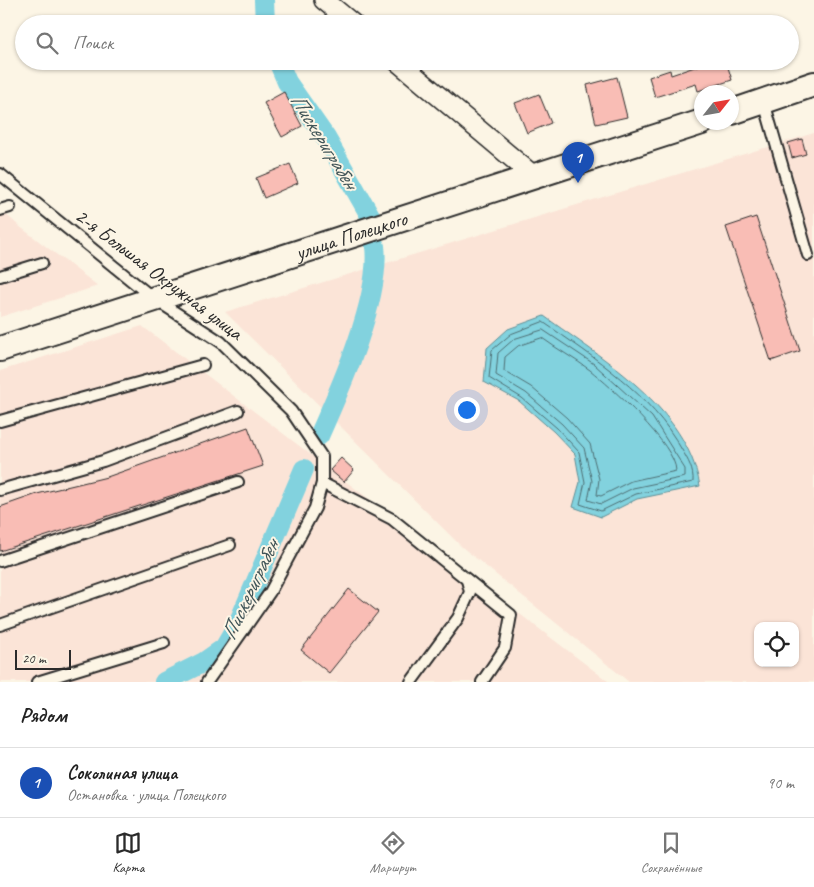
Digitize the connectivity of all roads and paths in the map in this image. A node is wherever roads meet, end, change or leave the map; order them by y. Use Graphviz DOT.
graph roads {
  1 [pos="324,0"];
  2 [pos="342,15"];
  3 [pos="408,70"];
  4 [pos="814,84"];
  5 [pos="764,102"];
  6 [pos="739,110"];
  7 [pos="694,125"];
  8 [pos="0,174"];
  9 [pos="536,178"];
  10 [pos="808,255"];
  11 [pos="42,263"];
  12 [pos="0,276"];
  13 [pos="153,298"];
  14 [pos="0,349"];
  15 [pos="203,366"];
  16 [pos="238,411"];
  17 [pos="0,421"];
  18 [pos="238,482"];
  19 [pos="322,482"];
  20 [pos="0,490"];
  21 [pos="230,545"];
  22 [pos="0,561"];
  23 [pos="467,580"];
  24 [pos="0,625"];
  25 [pos="164,643"];
  26 [pos="37,682"];
  27 [pos="207,682"];
  28 [pos="411,682"];
  29 [pos="482,682"];
  1 -- 2 [label="street"];
  3 -- 9 [label="street"];
  4 -- 5 [label="street"];
  5 -- 6 [label="street"];
  5 -- 10 [label="lane"];
  7 -- 9 [label="street, улица Полецкого"];
  8 -- 13 [label="lane, 2-я Большая Окружная улица"];
  9 -- 13 [label="street, улица Полецкого"];
  11 -- 12 [label="lane"];
  13 -- 14 [label="street, улица Полецкого"];
  13 -- 19 [label="lane, 2-я Большая Окружная улица"];
  15 -- 17 [label="lane"];
  16 -- 20 [label="lane"];
  18 -- 22 [label="lane"];
  19 -- 23 [label="lane"];
  19 -- 27 [label="lane, 2-я Большая Окружная улица"];
  21 -- 24 [label="lane"];
  23 -- 28 [label="lane"];
  23 -- 29 [label="lane"];
  25 -- 26 [label="lane"];
}
